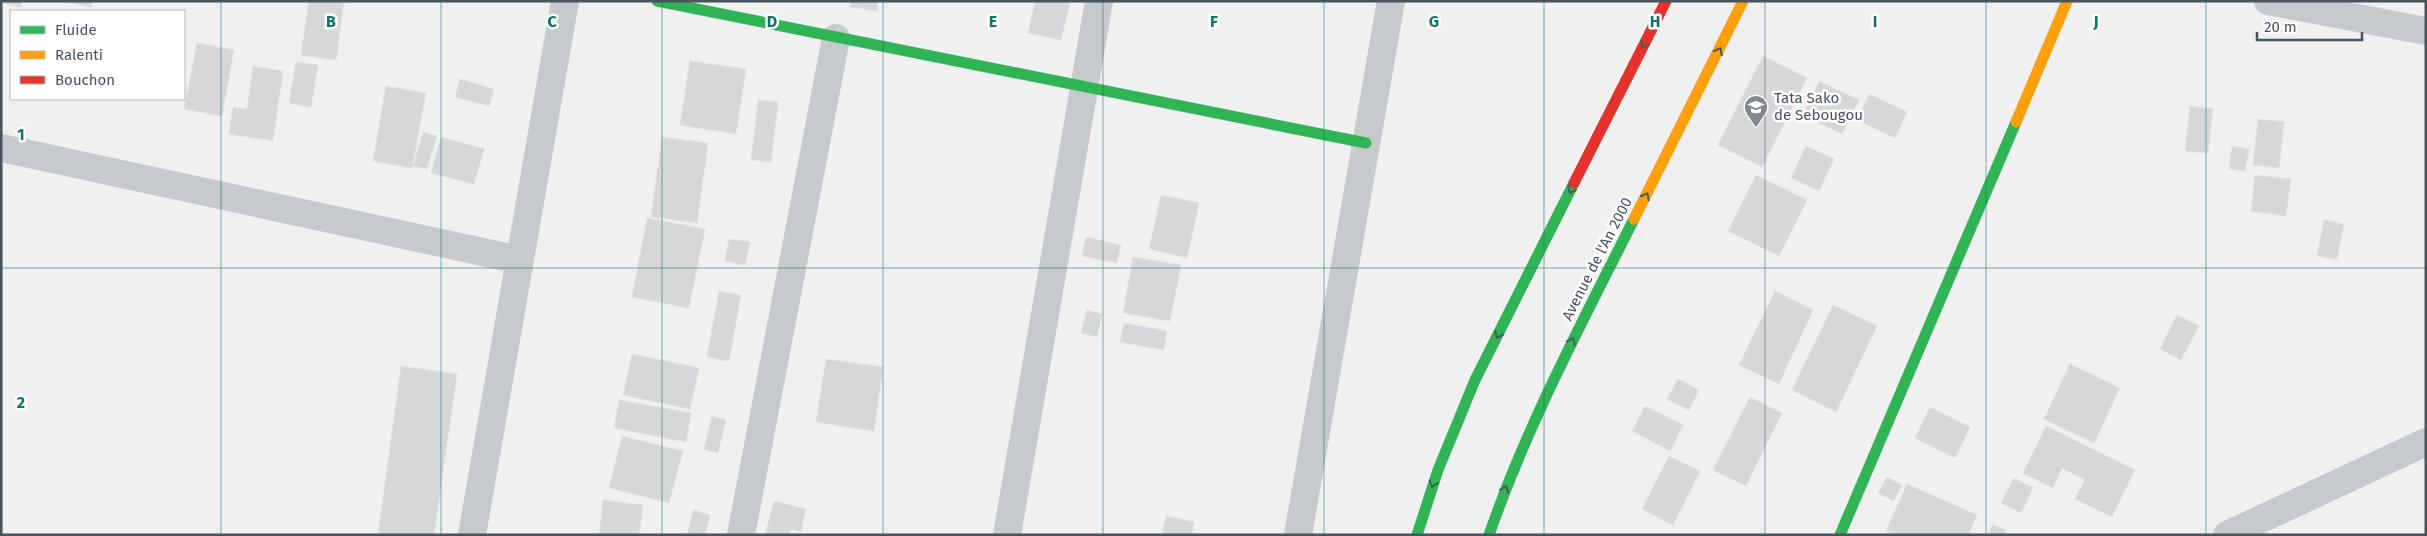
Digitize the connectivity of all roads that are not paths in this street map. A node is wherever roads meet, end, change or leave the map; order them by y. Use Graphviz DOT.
graph roads {
  1 [pos="565,1"];
  2 [pos="657,1"];
  3 [pos="1099,1"];
  4 [pos="1391,1"];
  5 [pos="1666,1"];
  6 [pos="1744,1"];
  7 [pos="2067,1"];
  8 [pos="2268,1"];
  9 [pos="2426,31"];
  10 [pos="836,38"];
  11 [pos="1084,87"];
  12 [pos="1366,143"];
  13 [pos="1,148"];
  14 [pos="520,260"];
  15 [pos="2426,442"];
  16 [pos="472,535"];
  17 [pos="741,535"];
  18 [pos="1007,535"];
  19 [pos="1298,535"];
  20 [pos="1417,535"];
  21 [pos="1489,535"];
  22 [pos="1840,535"];
  23 [pos="2227,535"];
  1 -- 14 [label="street"];
  2 -- 10 [label="street"];
  3 -- 11 [label="street"];
  4 -- 12 [label="street"];
  5 -- 20 [label="street, one-way"];
  21 -- 6 [label="street, Avenue de l'An 2000, one-way"];
  7 -- 22 [label="street"];
  8 -- 9 [label="street"];
  10 -- 11 [label="street"];
  10 -- 17 [label="street"];
  11 -- 12 [label="street"];
  11 -- 18 [label="street"];
  12 -- 19 [label="street"];
  13 -- 14 [label="street"];
  14 -- 16 [label="street"];
  15 -- 23 [label="street"];
}
